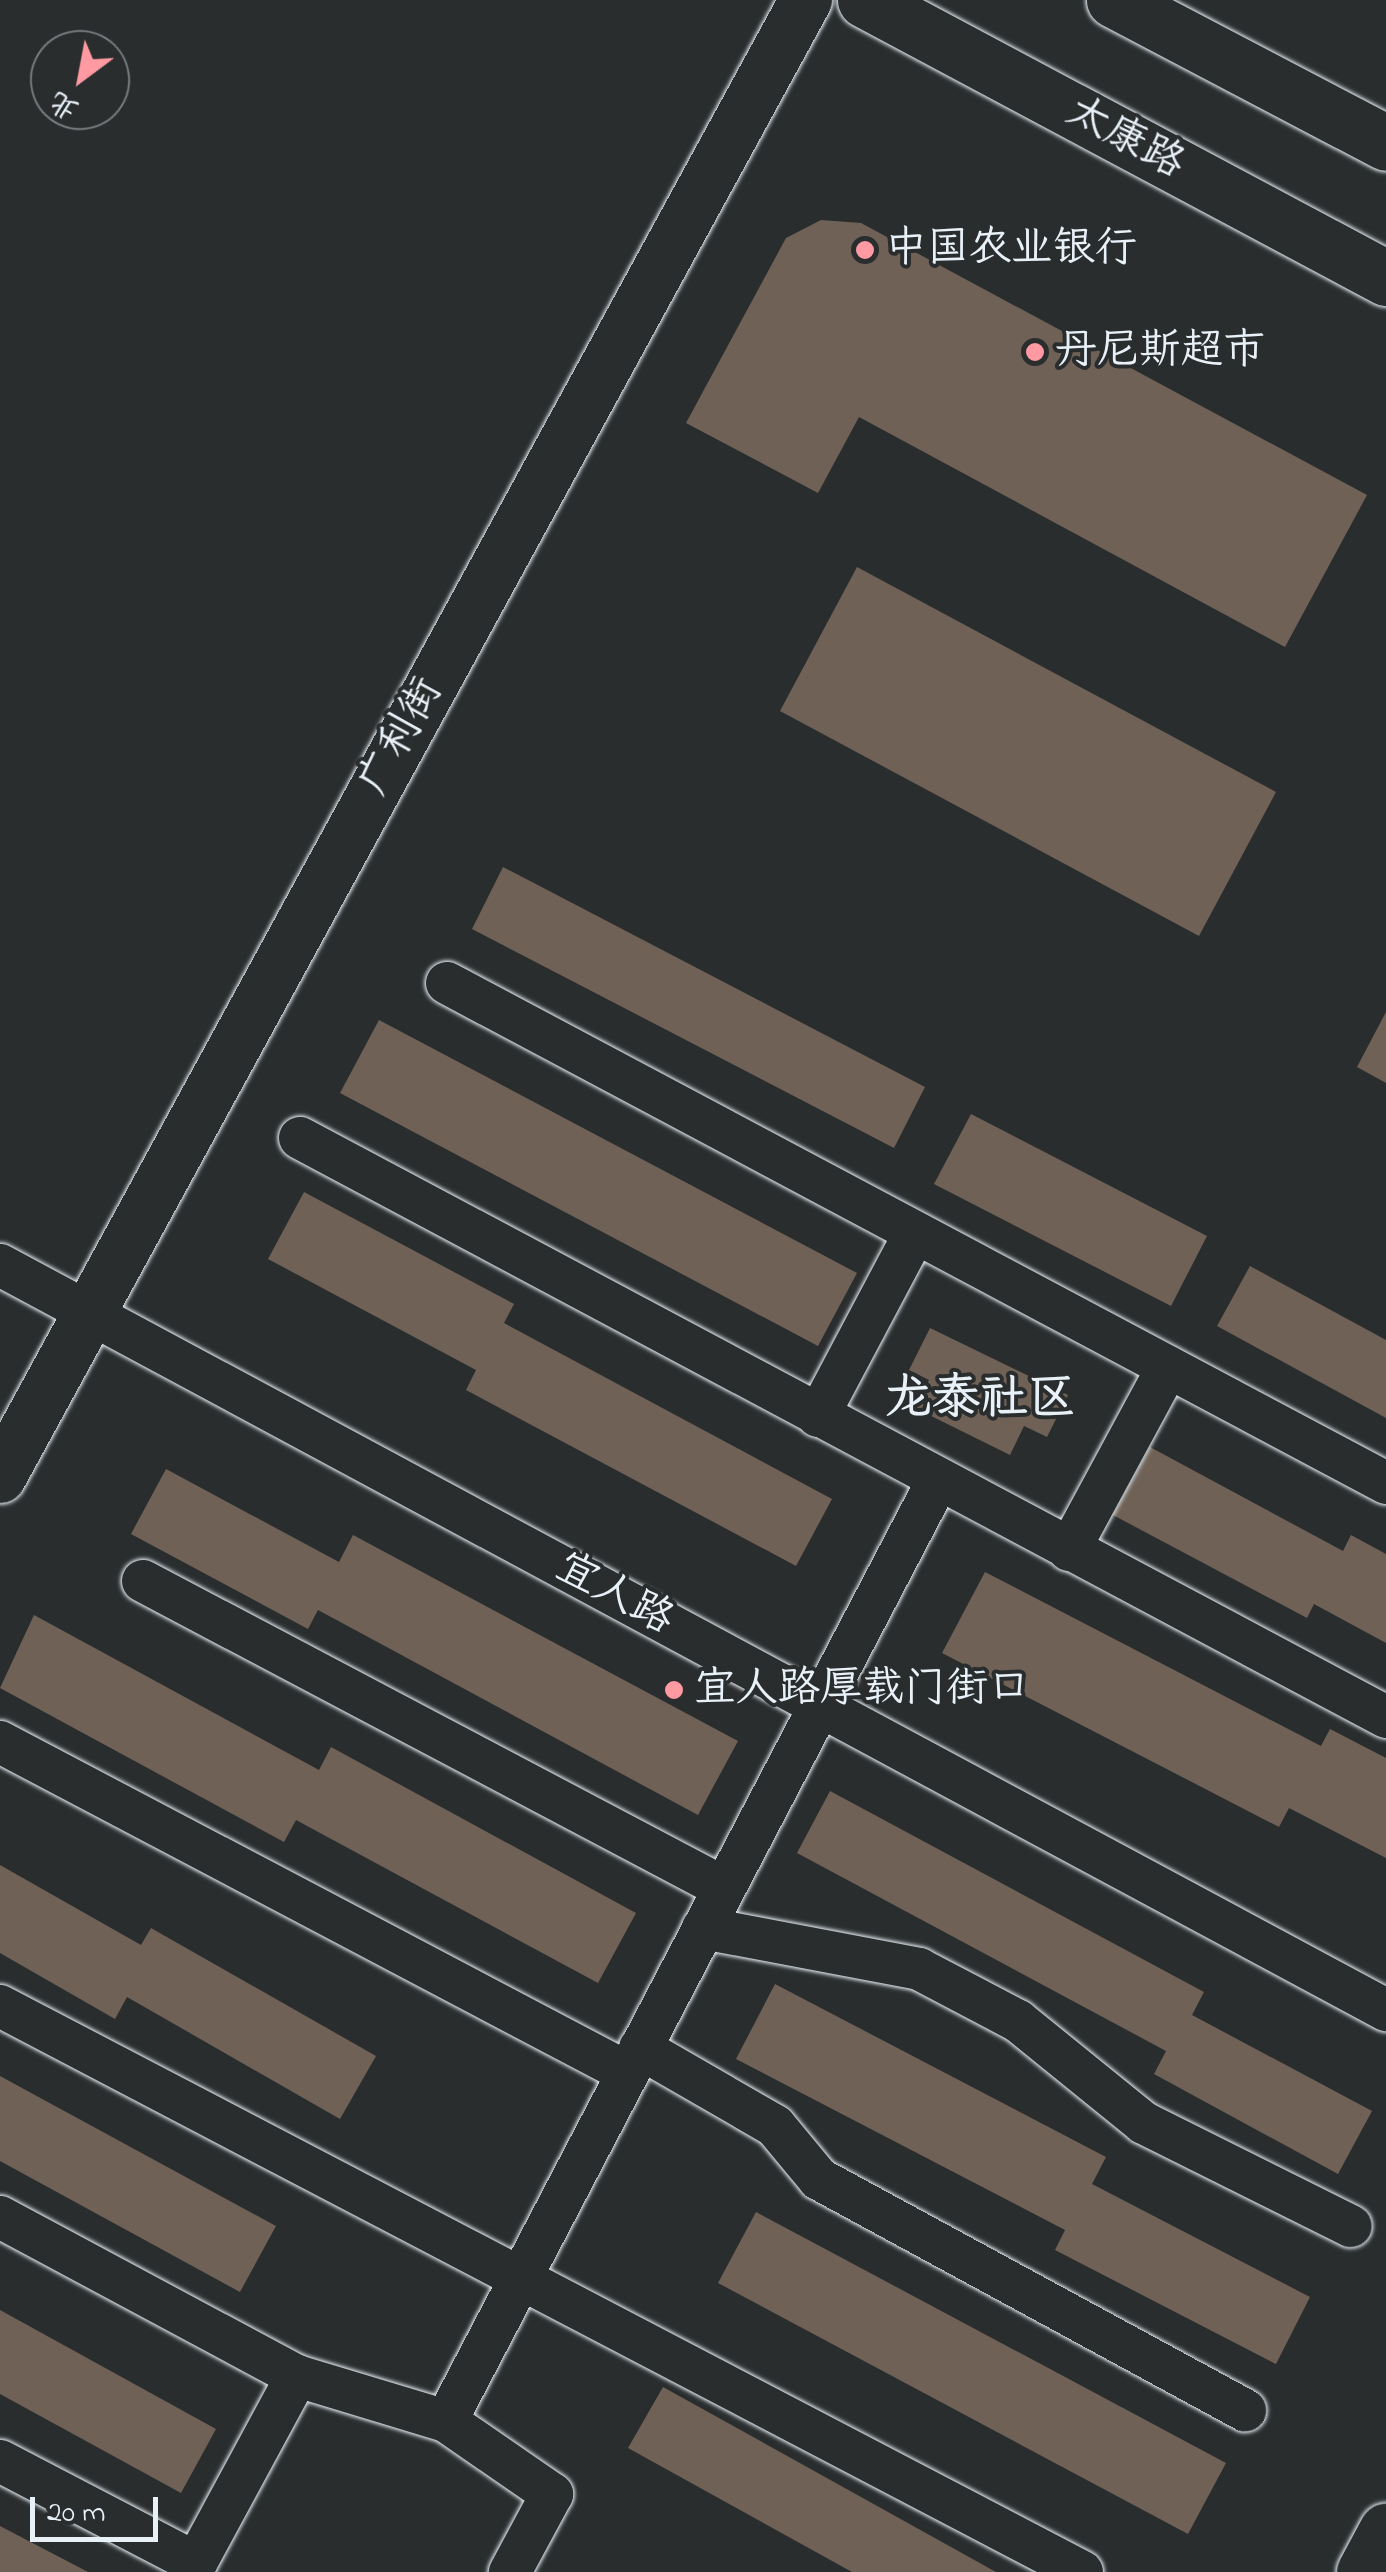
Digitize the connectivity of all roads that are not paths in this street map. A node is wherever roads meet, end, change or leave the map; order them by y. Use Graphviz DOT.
graph roads {
  1 [pos="764,0"];
  2 [pos="806,0"];
  3 [pos="865,0"];
  4 [pos="1114,0"];
  5 [pos="1386,143"];
  6 [pos="1386,278"];
  7 [pos="447,983"];
  8 [pos="300,1138"];
  9 [pos="915,1233"];
  10 [pos="0,1265"];
  11 [pos="52,1310"];
  12 [pos="1168,1367"];
  13 [pos="0,1398"];
  14 [pos="818,1416"];
  15 [pos="0,1476"];
  16 [pos="938,1480"];
  17 [pos="1386,1484"];
  18 [pos="1070,1550"];
  19 [pos="143,1580"];
  20 [pos="814,1716"];
  21 [pos="1386,1717"];
  22 [pos="0,1742"];
  23 [pos="724,1888"];
  24 [pos="703,1928"];
  25 [pos="0,2006"];
  26 [pos="1386,2010"];
  27 [pos="1386,2035"];
  28 [pos="634,2060"];
  29 [pos="0,2217"];
  30 [pos="1351,2226"];
  31 [pos="520,2278"];
  32 [pos="296,2376"];
  33 [pos="1245,2410"];
  34 [pos="446,2421"];
  35 [pos="0,2461"];
  36 [pos="1386,2531"];
  37 [pos="193,2567"];
  38 [pos="510,2572"];
  39 [pos="1082,2572"];
  40 [pos="1364,2572"];
  1 -- 11 [label="street, 广利街"];
  2 -- 11 [label="street, 广利街"];
  3 -- 6 [label="main road, 太康路"];
  4 -- 5 [label="main road"];
  7 -- 9 [label="street"];
  8 -- 14 [label="street"];
  9 -- 12 [label="street"];
  9 -- 14 [label="street"];
  10 -- 11 [label="street, 宜人路"];
  11 -- 13 [label="street, 广利街"];
  11 -- 15 [label="street, 广利街"];
  11 -- 20 [label="street, 宜人路"];
  12 -- 17 [label="street"];
  12 -- 18 [label="street"];
  14 -- 16 [label="street"];
  16 -- 18 [label="street"];
  16 -- 20 [label="street"];
  18 -- 21 [label="street"];
  19 -- 23 [label="street"];
  20 -- 23 [label="street"];
  20 -- 26 [label="street, 宜人路"];
  20 -- 27 [label="street, 宜人路"];
  22 -- 28 [label="street"];
  23 -- 24 [label="street"];
  24 -- 28 [label="street"];
  24 -- 30 [label="street"];
  25 -- 31 [label="street"];
  28 -- 31 [label="street"];
  28 -- 33 [label="street"];
  29 -- 32 [label="street"];
  31 -- 34 [label="street"];
  31 -- 39 [label="street"];
  32 -- 34 [label="street"];
  32 -- 37 [label="street"];
  34 -- 38 [label="street"];
  35 -- 37 [label="street"];
  36 -- 40 [label="main road"];
}
